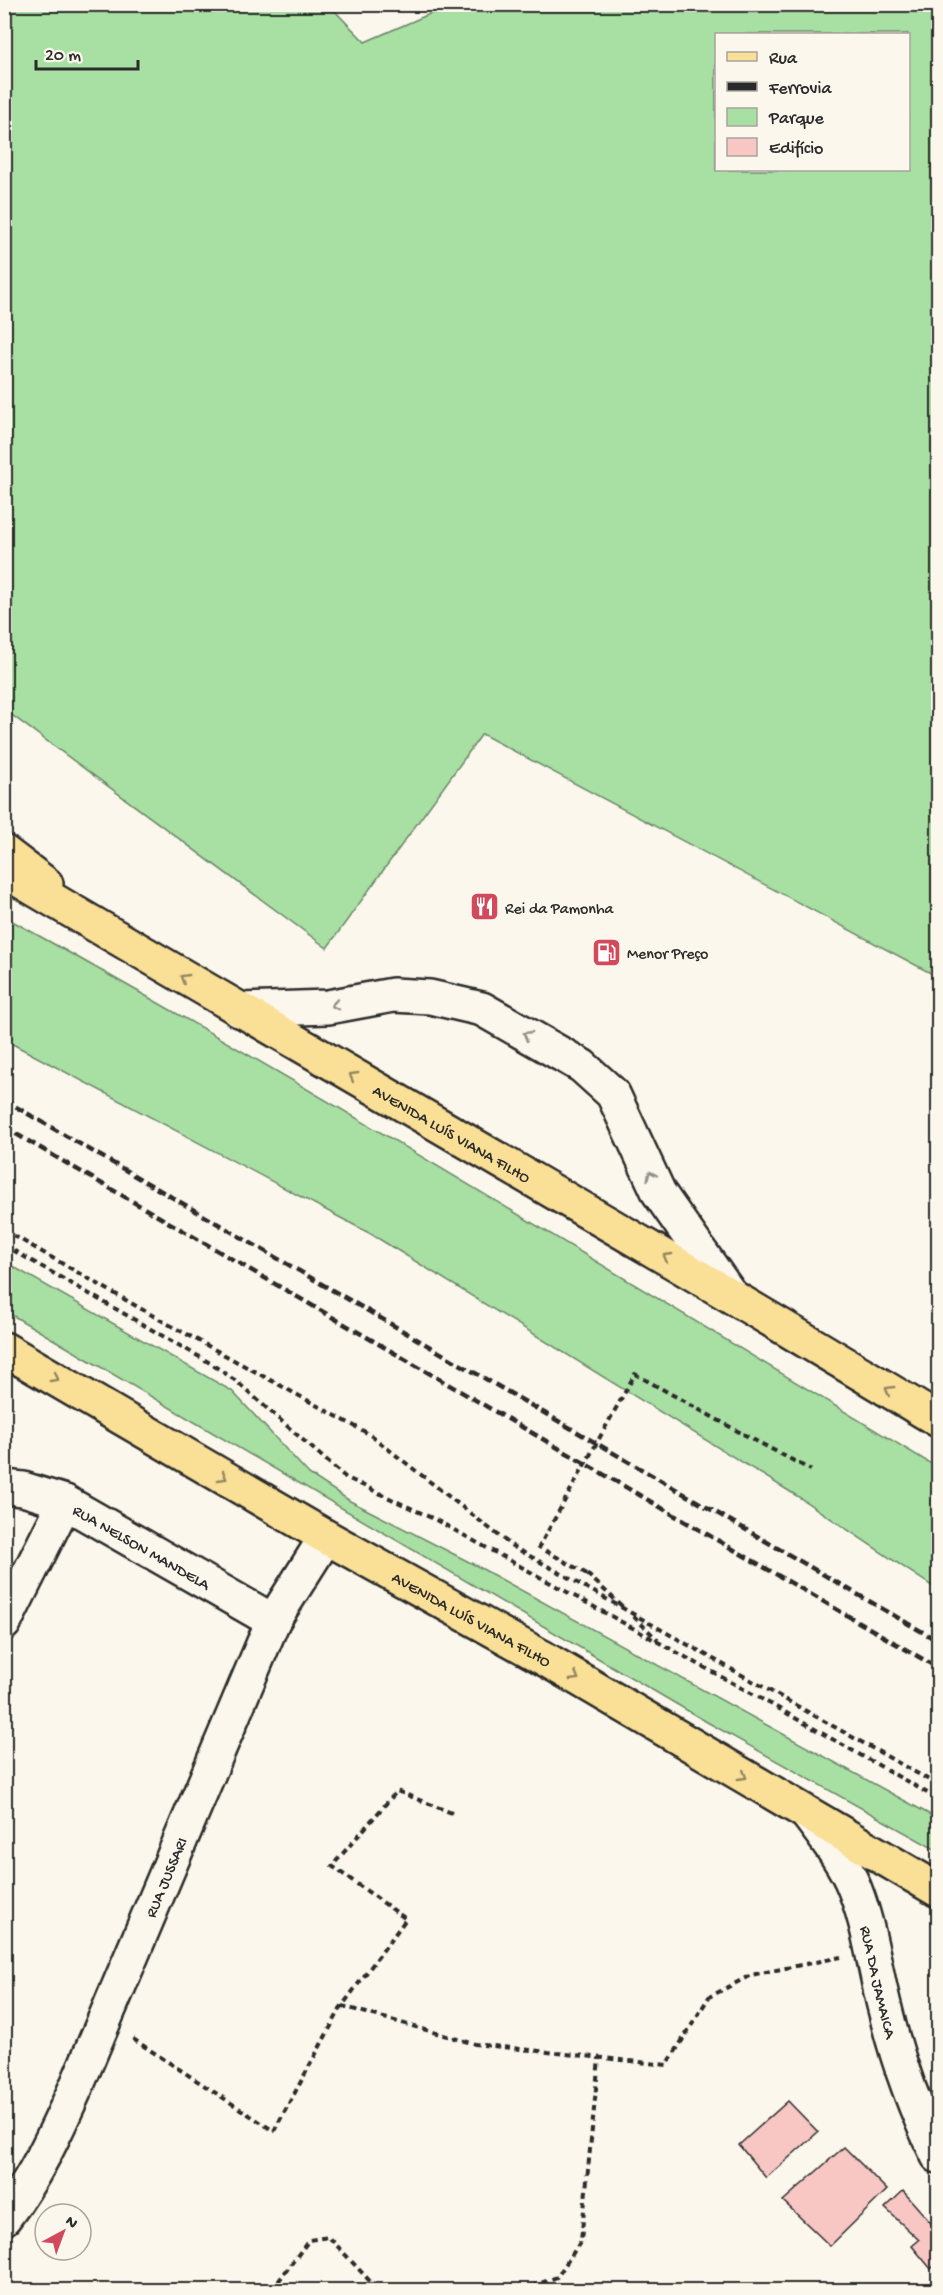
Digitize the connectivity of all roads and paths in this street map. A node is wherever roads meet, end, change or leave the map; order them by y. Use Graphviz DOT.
graph roads {
  1 [pos="4,852"];
  2 [pos="4,871"];
  3 [pos="119,939"];
  4 [pos="239,1010"];
  5 [pos="4,1230"];
  6 [pos="4,1245"];
  7 [pos="730,1294"];
  8 [pos="4,1349"];
  9 [pos="939,1420"];
  10 [pos="811,1470"];
  11 [pos="4,1488"];
  12 [pos="65,1502"];
  13 [pos="326,1537"];
  14 [pos="629,1611"];
  15 [pos="273,1621"];
  16 [pos="4,1623"];
  17 [pos="663,1644"];
  18 [pos="939,1785"];
  19 [pos="939,1798"];
  20 [pos="452,1813"];
  21 [pos="808,1815"];
  22 [pos="939,1890"];
  23 [pos="871,1952"];
  24 [pos="342,2006"];
  25 [pos="104,2021"];
  26 [pos="599,2058"];
  27 [pos="939,2156"];
  28 [pos="4,2218"];
  29 [pos="272,2290"];
  30 [pos="378,2290"];
  31 [pos="522,2290"];
  1 -- 3 [label="main road, AVENIDA LUÍS VIANA FILHO"];
  2 -- 3 [label="main road, AVENIDA LUÍS VIANA FILHO"];
  4 -- 3 [label="main road, AVENIDA LUÍS VIANA FILHO, one-way"];
  7 -- 4 [label="main road, AVENIDA LUÍS VIANA FILHO, one-way"];
  7 -- 4 [label="street, one-way"];
  5 -- 14 [label="path"];
  6 -- 17 [label="path"];
  9 -- 7 [label="main road, AVENIDA LUÍS VIANA FILHO, one-way"];
  8 -- 13 [label="main road, AVENIDA LUÍS VIANA FILHO, one-way"];
  10 -- 14 [label="path, bridge"];
  11 -- 12 [label="street, RUA NELSON MANDELA"];
  12 -- 15 [label="street, RUA NELSON MANDELA"];
  12 -- 16 [label="street"];
  13 -- 15 [label="street, RUA JUSSARI"];
  13 -- 21 [label="main road, AVENIDA LUÍS VIANA FILHO, one-way"];
  14 -- 17 [label="path"];
  14 -- 18 [label="path"];
  15 -- 25 [label="street, RUA JUSSARI"];
  17 -- 19 [label="path"];
  20 -- 24 [label="path"];
  21 -- 22 [label="main road, AVENIDA LUÍS VIANA FILHO"];
  21 -- 23 [label="street, RUA DA JAMAICA"];
  23 -- 26 [label="path"];
  23 -- 27 [label="street, RUA DA JAMAICA"];
  24 -- 25 [label="path"];
  24 -- 26 [label="path"];
  25 -- 28 [label="street, RUA JUSSARI"];
  26 -- 31 [label="path"];
  29 -- 30 [label="path"];
}
